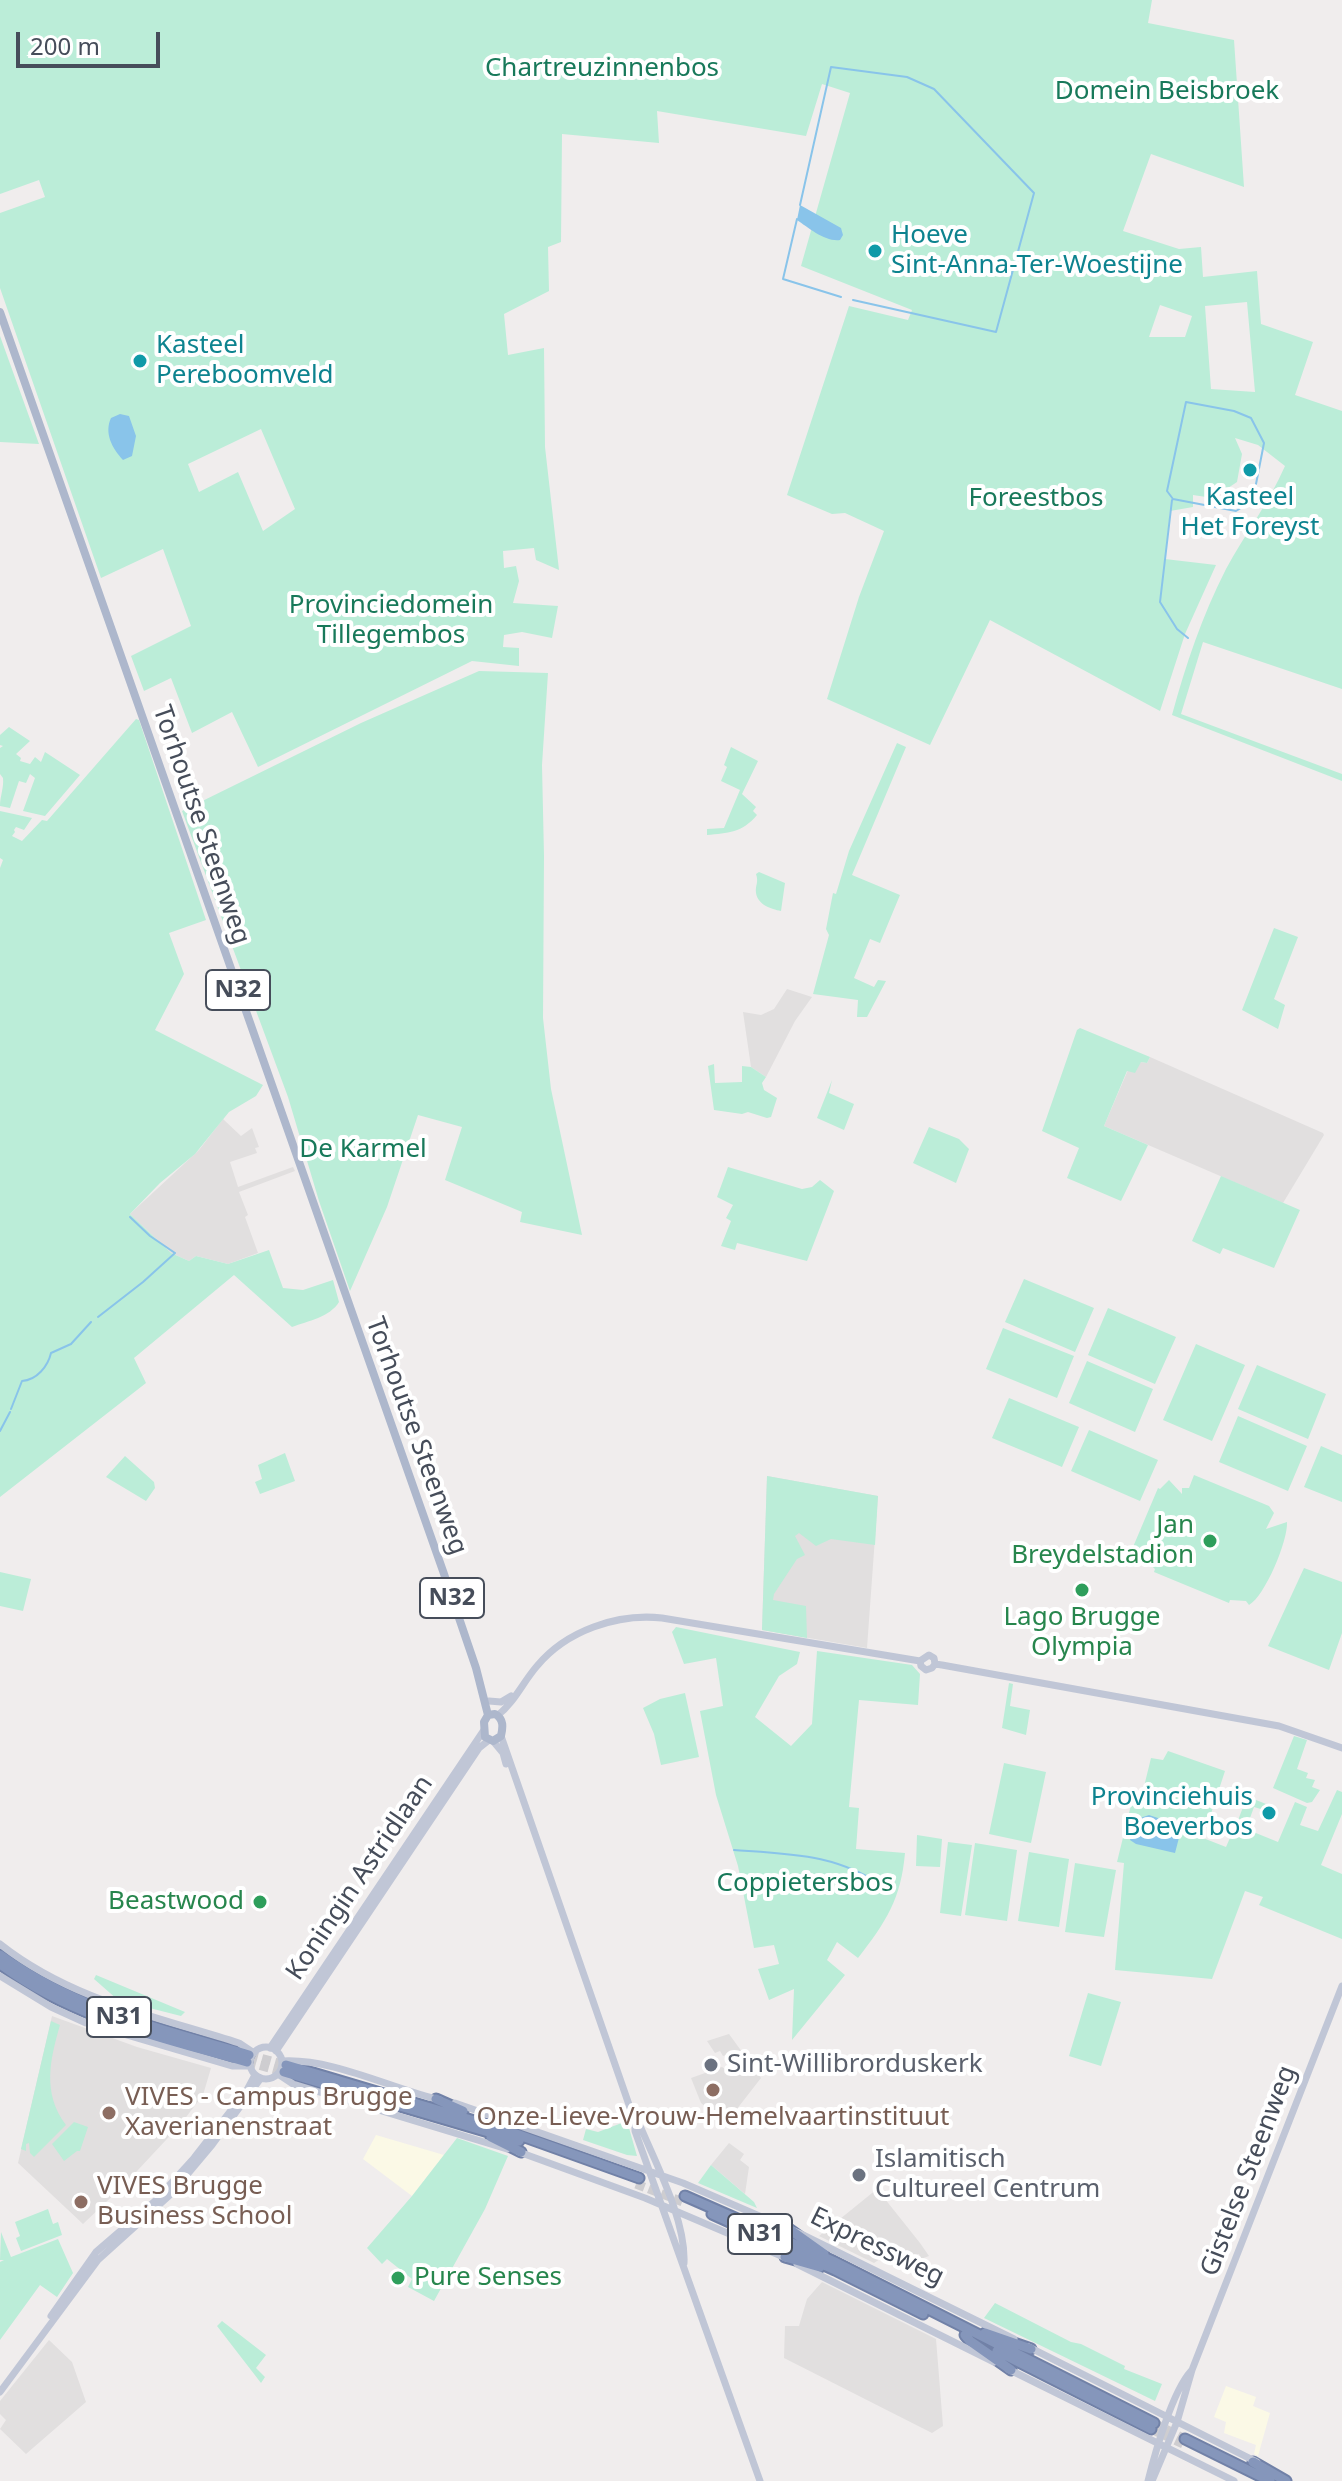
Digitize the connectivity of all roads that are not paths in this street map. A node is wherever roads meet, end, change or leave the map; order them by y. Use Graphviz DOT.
graph roads {
  1 [pos="0,312"];
  2 [pos="476,1668"];
  3 [pos="519,1690"];
  4 [pos="489,1701"];
  5 [pos="494,1715"];
  6 [pos="502,1724"];
  7 [pos="484,1730"];
  8 [pos="495,1739"];
  9 [pos="1342,1748"];
  10 [pos="414,1839"];
  11 [pos="0,1944"];
  12 [pos="0,1955"];
  13 [pos="0,1964"];
  14 [pos="0,1976"];
  15 [pos="1342,1986"];
  16 [pos="273,2049"];
  17 [pos="250,2059"];
  18 [pos="283,2068"];
  19 [pos="258,2076"];
  20 [pos="436,2099"];
  21 [pos="635,2122"];
  22 [pos="475,2124"];
  23 [pos="521,2152"];
  24 [pos="650,2171"];
  25 [pos="662,2176"];
  26 [pos="638,2181"];
  27 [pos="684,2199"];
  28 [pos="661,2205"];
  29 [pos="673,2210"];
  30 [pos="789,2229"];
  31 [pos="785,2257"];
  32 [pos="684,2263"];
  33 [pos="834,2266"];
  34 [pos="969,2333"];
  35 [pos="1031,2349"];
  36 [pos="1011,2370"];
  37 [pos="0,2389"];
  38 [pos="1173,2420"];
  39 [pos="1153,2426"];
  40 [pos="1163,2446"];
  41 [pos="1253,2462"];
  42 [pos="760,2481"];
  43 [pos="1150,2481"];
  44 [pos="1234,2481"];
  45 [pos="1256,2481"];
  46 [pos="1270,2481"];
  47 [pos="1286,2481"];
  48 [pos="1294,2481"];
  1 -- 2 [label="main road, Torhoutse Steenweg / N32"];
  2 -- 4 [label="main road, Torhoutse Steenweg / N32"];
  2 -- 5 [label="main road, Torhoutse Steenweg / N32"];
  3 -- 4 [label="street"];
  3 -- 5 [label="street"];
  3 -- 6 [label="street"];
  3 -- 9 [label="street"];
  4 -- 5 [label="main road, Torhoutse Steenweg / N32"];
  5 -- 6 [label="main road, N32"];
  5 -- 7 [label="main road, N32"];
  6 -- 8 [label="main road, N32"];
  7 -- 8 [label="main road"];
  7 -- 10 [label="street, Koningin Astridlaan"];
  8 -- 10 [label="street, Koningin Astridlaan"];
  8 -- 21 [label="street"];
  10 -- 16 [label="street, Koningin Astridlaan"];
  11 -- 17 [label="street"];
  12 -- 17 [label="highway, N31"];
  13 -- 17 [label="highway, N31"];
  14 -- 17 [label="street"];
  15 -- 38 [label="street, Gistelse Steenweg"];
  16 -- 17 [label="street"];
  16 -- 18 [label="street"];
  17 -- 19 [label="street"];
  18 -- 19 [label="street"];
  18 -- 20 [label="street, Expressweg"];
  18 -- 22 [label="highway"];
  18 -- 23 [label="street, Expressweg"];
  19 -- 37 [label="street"];
  20 -- 22 [label="highway"];
  20 -- 24 [label="street, Expressweg"];
  21 -- 24 [label="street"];
  21 -- 25 [label="street"];
  22 -- 23 [label="highway"];
  22 -- 26 [label="highway"];
  23 -- 28 [label="street, Expressweg"];
  24 -- 25 [label="street, Expressweg"];
  24 -- 28 [label="street"];
  25 -- 29 [label="street"];
  25 -- 30 [label="street, Expressweg"];
  27 -- 33 [label="highway, Expressweg / N31"];
  28 -- 29 [label="street, Expressweg"];
  28 -- 32 [label="street"];
  29 -- 31 [label="street, Expressweg"];
  29 -- 32 [label="street"];
  30 -- 33 [label="highway"];
  30 -- 35 [label="street, Expressweg"];
  31 -- 33 [label="highway"];
  31 -- 36 [label="street, Expressweg"];
  32 -- 42 [label="street"];
  33 -- 34 [label="highway, Expressweg / N31"];
  34 -- 35 [label="highway"];
  34 -- 36 [label="highway"];
  34 -- 39 [label="highway, Expressweg / N31"];
  35 -- 38 [label="street, Expressweg"];
  36 -- 40 [label="street, Expressweg"];
  38 -- 40 [label="street, Gistelse Steenweg"];
  38 -- 41 [label="street, Expressweg"];
  40 -- 43 [label="street, Gistelse Steenweg"];
  40 -- 44 [label="street, Expressweg"];
  41 -- 47 [label="highway"];
  41 -- 48 [label="street, Expressweg"];
  45 -- 46 [label="highway"];
}
